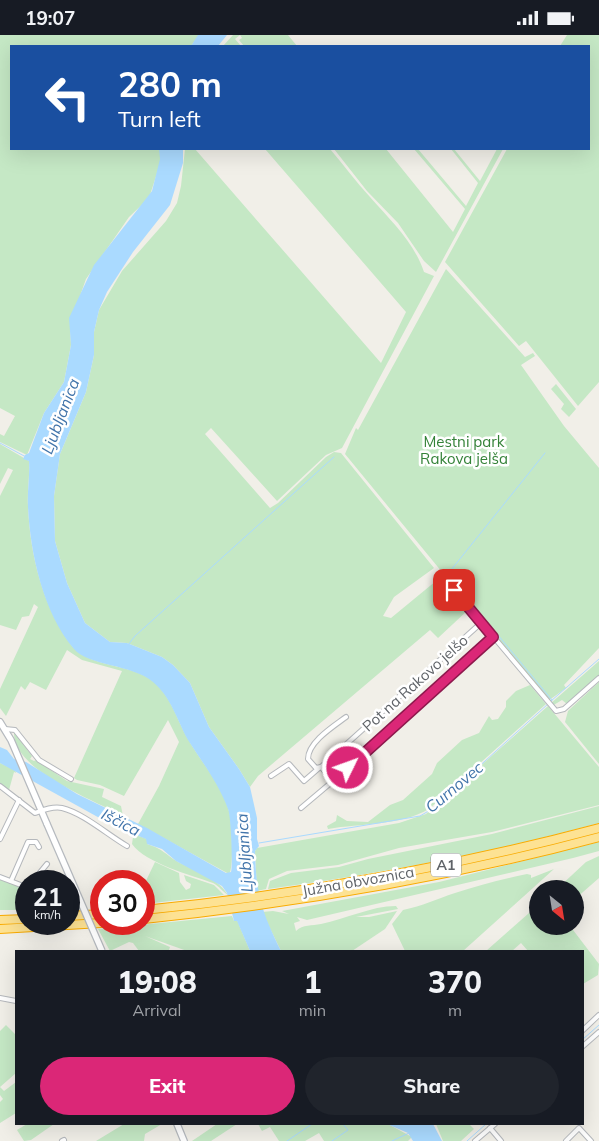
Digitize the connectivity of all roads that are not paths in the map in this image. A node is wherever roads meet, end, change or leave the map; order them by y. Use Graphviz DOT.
graph roads {
  1 [pos="454,590"];
  2 [pos="481,623"];
  3 [pos="493,637"];
  4 [pos="599,678"];
  5 [pos="346,717"];
  6 [pos="0,722"];
  7 [pos="5,729"];
  8 [pos="321,767"];
  9 [pos="271,777"];
  10 [pos="71,779"];
  11 [pos="333,781"];
  12 [pos="0,785"];
  13 [pos="19,800"];
  14 [pos="301,809"];
  15 [pos="42,811"];
  16 [pos="599,828"];
  17 [pos="599,837"];
  18 [pos="0,839"];
  19 [pos="127,846"];
  20 [pos="39,847"];
  21 [pos="47,864"];
  22 [pos="42,870"];
  23 [pos="0,877"];
  24 [pos="11,881"];
  25 [pos="15,883"];
  26 [pos="155,909"];
  27 [pos="155,918"];
  28 [pos="15,919"];
  29 [pos="0,920"];
  30 [pos="90,924"];
  31 [pos="0,929"];
  32 [pos="102,950"];
  33 [pos="0,998"];
  34 [pos="15,1001"];
  35 [pos="599,1015"];
  36 [pos="584,1029"];
  37 [pos="599,1032"];
  38 [pos="584,1045"];
  39 [pos="177,1125"];
  40 [pos="493,1125"];
  41 [pos="490,1128"];
  42 [pos="184,1141"];
  43 [pos="475,1141"];
  44 [pos="501,1141"];
  45 [pos="566,1141"];
  46 [pos="591,1141"];
  1 -- 2 [label="street"];
  2 -- 3 [label="street"];
  2 -- 8 [label="street, Pot na Rakovo jelšo"];
  3 -- 4 [label="street"];
  3 -- 11 [label="street, Pot na Rakovo jelšo"];
  5 -- 8 [label="street"];
  6 -- 7 [label="main road"];
  7 -- 10 [label="street"];
  7 -- 15 [label="main road"];
  8 -- 9 [label="street, Pot na Rakovo jelšo"];
  8 -- 11 [label="street"];
  11 -- 14 [label="street, Pot na Rakovo jelšo"];
  12 -- 13 [label="street"];
  13 -- 15 [label="street"];
  13 -- 18 [label="street"];
  15 -- 19 [label="street"];
  15 -- 32 [label="main road, bridge"];
  16 -- 26 [label="highway, Južna obvoznica / A1"];
  17 -- 27 [label="highway, Južna obvoznica / A1"];
  20 -- 24 [label="street"];
  21 -- 22 [label="street"];
  23 -- 24 [label="street"];
  24 -- 25 [label="street"];
  28 -- 29 [label="highway"];
  30 -- 31 [label="highway"];
  33 -- 34 [label="street"];
  35 -- 36 [label="street"];
  37 -- 38 [label="street"];
  39 -- 42 [label="main road"];
  40 -- 41 [label="street"];
  41 -- 43 [label="street"];
  41 -- 44 [label="street"];
  45 -- 46 [label="street"];
}
